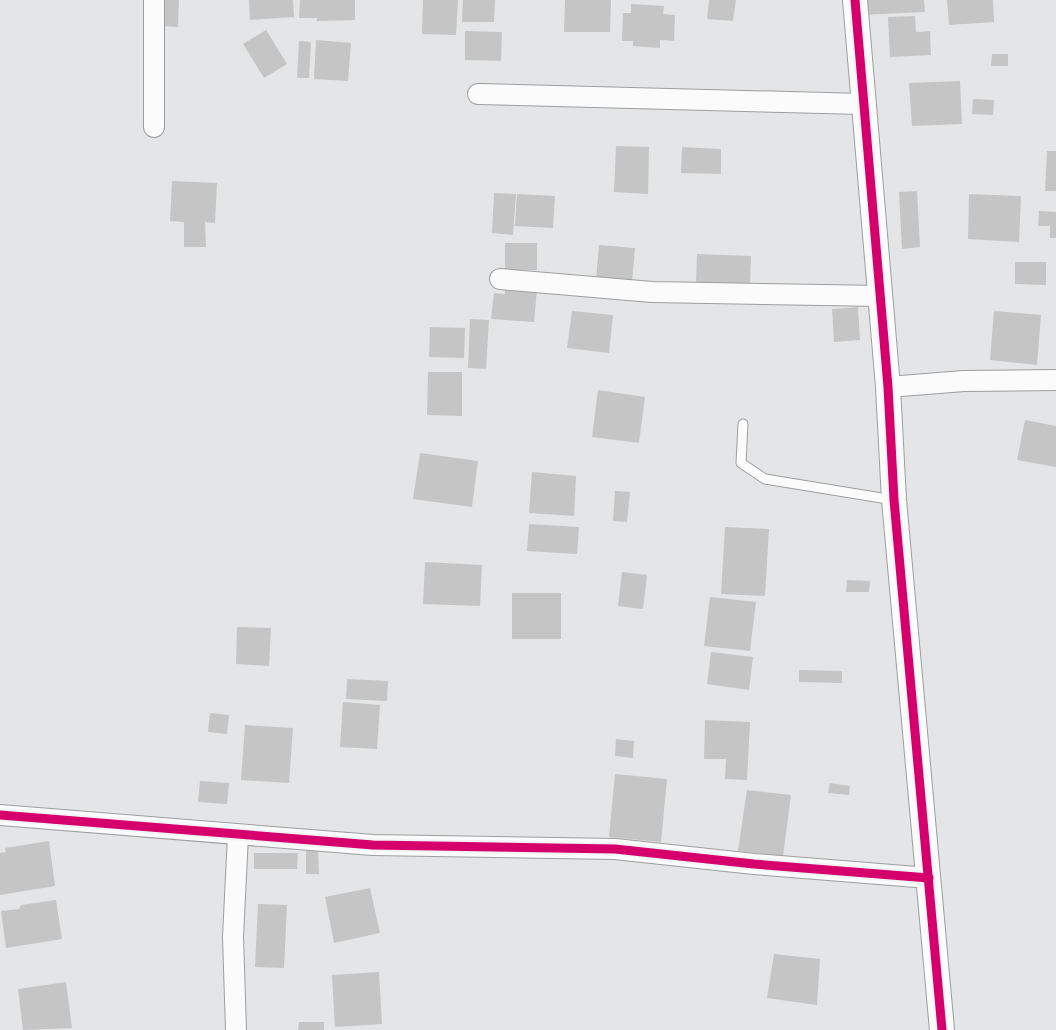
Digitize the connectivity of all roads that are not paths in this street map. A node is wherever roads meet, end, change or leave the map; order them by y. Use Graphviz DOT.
graph roads {
  1 [pos="154,0"];
  2 [pos="855,0"];
  3 [pos="478,94"];
  4 [pos="863,104"];
  5 [pos="154,127"];
  6 [pos="500,279"];
  7 [pos="881,296"];
  8 [pos="1056,380"];
  9 [pos="888,387"];
  10 [pos="743,424"];
  11 [pos="894,500"];
  12 [pos="0,816"];
  13 [pos="238,835"];
  14 [pos="929,878"];
  15 [pos="236,1030"];
  16 [pos="942,1030"];
  1 -- 5 [label="street"];
  2 -- 4 [label="street"];
  3 -- 4 [label="street"];
  4 -- 7 [label="street"];
  6 -- 7 [label="street"];
  7 -- 9 [label="street"];
  8 -- 9 [label="street"];
  9 -- 11 [label="street"];
  10 -- 11 [label="lane"];
  11 -- 14 [label="street"];
  12 -- 13 [label="street"];
  13 -- 14 [label="street"];
  13 -- 15 [label="street"];
  14 -- 16 [label="street"];
}
